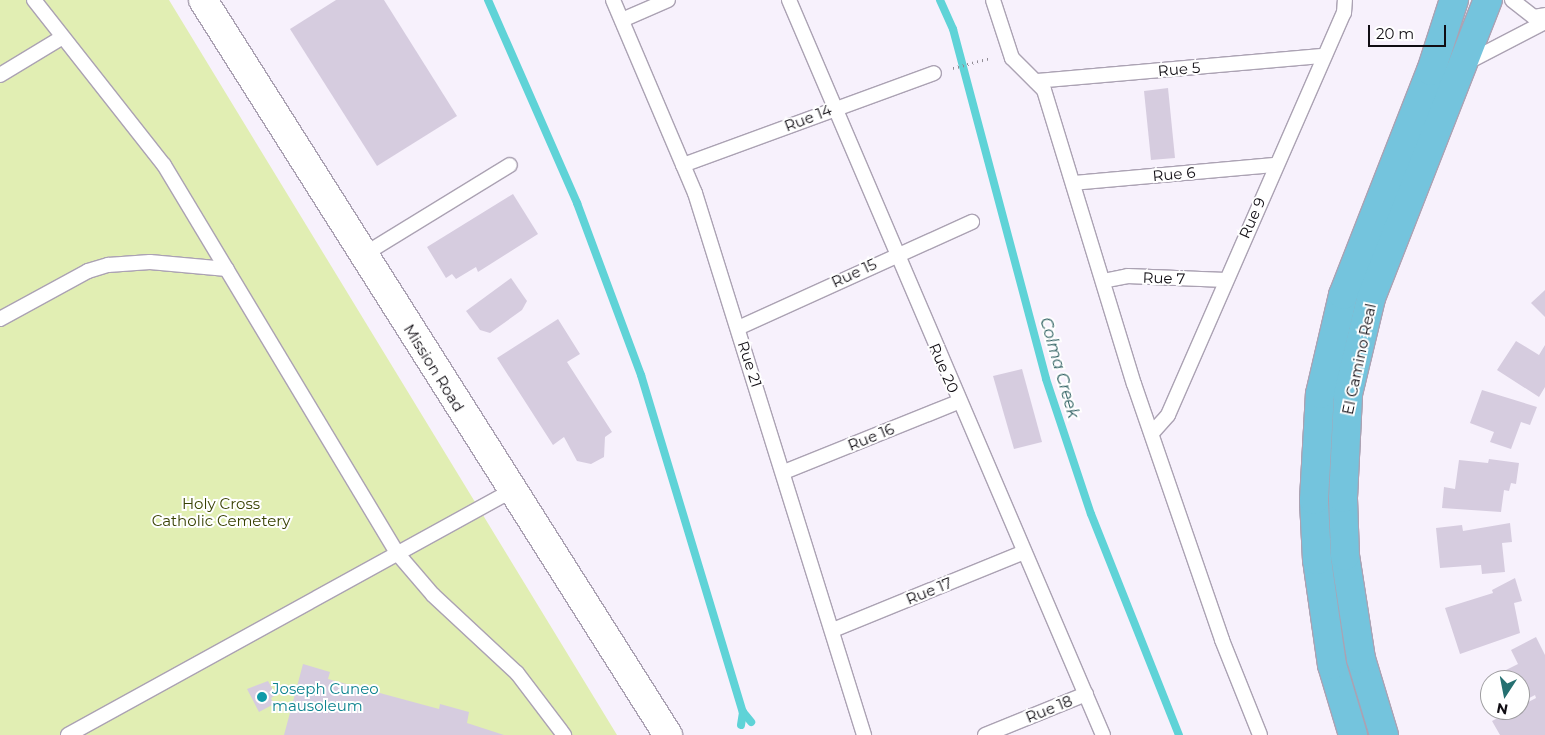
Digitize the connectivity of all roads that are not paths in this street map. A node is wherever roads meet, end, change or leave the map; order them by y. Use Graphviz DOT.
graph roads {
  1 [pos="34,0"];
  2 [pos="202,0"];
  3 [pos="613,0"];
  4 [pos="668,0"];
  5 [pos="789,0"];
  6 [pos="993,0"];
  7 [pos="1345,0"];
  8 [pos="1454,0"];
  9 [pos="1488,0"];
  10 [pos="1512,0"];
  11 [pos="1545,16"];
  12 [pos="622,20"];
  13 [pos="1545,22"];
  14 [pos="61,38"];
  15 [pos="1322,56"];
  16 [pos="1462,66"];
  17 [pos="934,73"];
  18 [pos="0,75"];
  19 [pos="1036,81"];
  20 [pos="835,108"];
  21 [pos="510,165"];
  22 [pos="684,165"];
  23 [pos="1275,165"];
  24 [pos="1073,184"];
  25 [pos="972,222"];
  26 [pos="896,253"];
  27 [pos="363,255"];
  28 [pos="227,269"];
  29 [pos="1225,280"];
  30 [pos="1103,281"];
  31 [pos="0,319"];
  32 [pos="738,328"];
  33 [pos="958,402"];
  34 [pos="1152,433"];
  35 [pos="784,472"];
  36 [pos="511,491"];
  37 [pos="1024,552"];
  38 [pos="398,553"];
  39 [pos="833,630"];
  40 [pos="1086,694"];
  41 [pos="551,717"];
  42 [pos="68,735"];
  43 [pos="554,735"];
  44 [pos="564,735"];
  45 [pos="668,735"];
  46 [pos="864,735"];
  47 [pos="985,735"];
  48 [pos="1103,735"];
  49 [pos="1260,735"];
  50 [pos="1353,735"];
  51 [pos="1384,735"];
  1 -- 14 [label="lane"];
  2 -- 27 [label="street, Mission Road"];
  3 -- 12 [label="lane, Rue 21"];
  4 -- 12 [label="lane"];
  5 -- 20 [label="lane, Rue 20"];
  6 -- 19 [label="lane"];
  7 -- 15 [label="lane, Rue 9"];
  8 -- 50 [label="main road, El Camino Real"];
  9 -- 16 [label="main road, El Camino Real"];
  10 -- 11 [label="lane"];
  12 -- 22 [label="lane, Rue 21"];
  13 -- 16 [label="lane"];
  14 -- 18 [label="lane"];
  14 -- 28 [label="lane"];
  15 -- 19 [label="lane, Rue 5"];
  15 -- 23 [label="lane, Rue 9"];
  16 -- 51 [label="main road, El Camino Real"];
  17 -- 20 [label="lane, Rue 14"];
  19 -- 24 [label="lane"];
  20 -- 22 [label="lane, Rue 14"];
  20 -- 26 [label="lane, Rue 20"];
  21 -- 27 [label="lane"];
  22 -- 32 [label="lane, Rue 21"];
  23 -- 24 [label="lane, Rue 6"];
  23 -- 29 [label="lane, Rue 9"];
  24 -- 30 [label="lane"];
  25 -- 26 [label="lane, Rue 15"];
  26 -- 32 [label="lane, Rue 15"];
  26 -- 33 [label="lane, Rue 20"];
  27 -- 36 [label="street, Mission Road"];
  28 -- 31 [label="lane"];
  28 -- 38 [label="lane"];
  29 -- 30 [label="lane, Rue 7"];
  29 -- 34 [label="lane, Rue 9"];
  30 -- 34 [label="lane"];
  32 -- 35 [label="lane, Rue 21"];
  33 -- 35 [label="lane, Rue 16"];
  33 -- 37 [label="lane, Rue 20"];
  34 -- 49 [label="lane"];
  35 -- 39 [label="lane, Rue 21"];
  36 -- 38 [label="lane"];
  36 -- 45 [label="street, Mission Road"];
  37 -- 39 [label="lane, Rue 17"];
  37 -- 40 [label="lane, Rue 20"];
  38 -- 41 [label="lane"];
  38 -- 42 [label="lane"];
  39 -- 46 [label="lane, Rue 21"];
  40 -- 47 [label="lane, Rue 18"];
  40 -- 48 [label="lane, Rue 20"];
  41 -- 43 [label="lane"];
  41 -- 44 [label="lane"];
}
